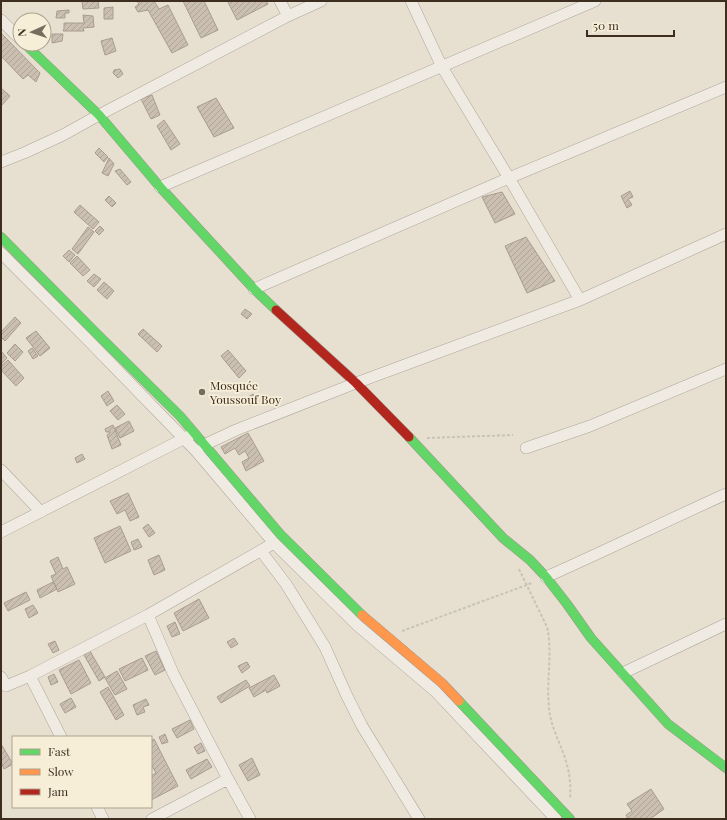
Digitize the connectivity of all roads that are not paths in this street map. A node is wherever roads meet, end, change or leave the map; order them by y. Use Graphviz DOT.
graph roads {
  1 [pos="280,1"];
  2 [pos="321,1"];
  3 [pos="411,1"];
  4 [pos="595,1"];
  5 [pos="288,16"];
  6 [pos="1,20"];
  7 [pos="12,31"];
  8 [pos="33,52"];
  9 [pos="442,67"];
  10 [pos="726,87"];
  11 [pos="98,114"];
  12 [pos="1,162"];
  13 [pos="510,178"];
  14 [pos="160,187"];
  15 [pos="726,234"];
  16 [pos="1,237"];
  17 [pos="1,253"];
  18 [pos="254,289"];
  19 [pos="580,300"];
  20 [pos="726,369"];
  21 [pos="356,383"];
  22 [pos="194,433"];
  23 [pos="183,439"];
  24 [pos="204,444"];
  25 [pos="526,448"];
  26 [pos="1,470"];
  27 [pos="726,494"];
  28 [pos="41,512"];
  29 [pos="1,532"];
  30 [pos="274,543"];
  31 [pos="260,551"];
  32 [pos="546,577"];
  33 [pos="148,614"];
  34 [pos="726,624"];
  35 [pos="623,674"];
  36 [pos="30,676"];
  37 [pos="1,677"];
  38 [pos="60,736"];
  39 [pos="726,768"];
  40 [pos="228,779"];
  41 [pos="98,808"];
  42 [pos="570,818"];
  43 [pos="103,819"];
  44 [pos="152,819"];
  45 [pos="250,819"];
  46 [pos="419,819"];
  47 [pos="556,819"];
  1 -- 5 [label="street"];
  2 -- 5 [label="street"];
  3 -- 9 [label="street"];
  4 -- 9 [label="street"];
  5 -- 11 [label="street"];
  6 -- 7 [label="street"];
  8 -- 11 [label="street"];
  9 -- 13 [label="street"];
  9 -- 14 [label="street"];
  10 -- 13 [label="street"];
  11 -- 12 [label="street"];
  11 -- 14 [label="street"];
  13 -- 18 [label="street"];
  13 -- 19 [label="street"];
  14 -- 18 [label="street"];
  15 -- 19 [label="street"];
  16 -- 22 [label="street"];
  17 -- 23 [label="street"];
  18 -- 21 [label="street"];
  19 -- 21 [label="street"];
  20 -- 25 [label="street"];
  21 -- 24 [label="street"];
  21 -- 32 [label="street"];
  22 -- 23 [label="street"];
  22 -- 24 [label="street"];
  23 -- 28 [label="street"];
  23 -- 30 [label="street"];
  24 -- 42 [label="street"];
  26 -- 28 [label="street"];
  27 -- 32 [label="street"];
  28 -- 29 [label="street"];
  30 -- 31 [label="street"];
  30 -- 47 [label="street"];
  31 -- 33 [label="street"];
  31 -- 46 [label="street"];
  32 -- 35 [label="street"];
  33 -- 36 [label="street"];
  33 -- 40 [label="street"];
  34 -- 35 [label="street"];
  35 -- 39 [label="street"];
  36 -- 37 [label="street"];
  36 -- 38 [label="street"];
  40 -- 44 [label="street"];
  40 -- 45 [label="street"];
  41 -- 43 [label="street"];
}
